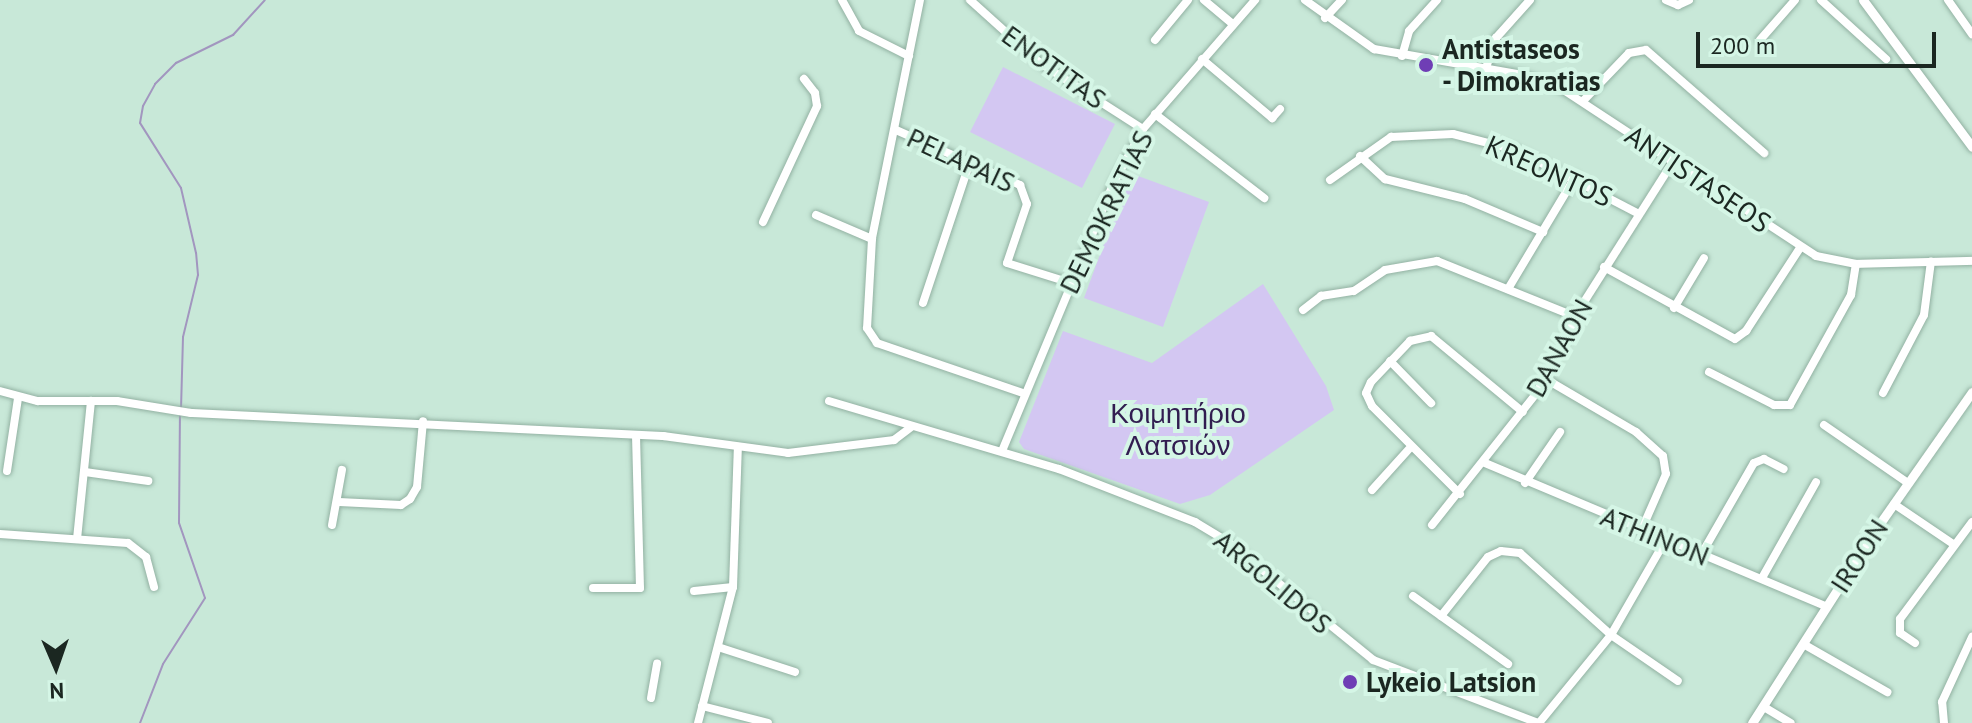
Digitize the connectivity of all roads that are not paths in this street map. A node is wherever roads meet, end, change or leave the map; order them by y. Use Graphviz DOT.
graph roads {
  1 [pos="842,0"];
  2 [pos="920,0"];
  3 [pos="970,0"];
  4 [pos="1188,0"];
  5 [pos="1204,0"];
  6 [pos="1255,0"];
  7 [pos="1305,0"];
  8 [pos="1342,0"];
  9 [pos="1437,0"];
  10 [pos="1530,0"];
  11 [pos="1666,0"];
  12 [pos="1689,0"];
  13 [pos="1795,0"];
  14 [pos="1821,0"];
  15 [pos="1863,0"];
  16 [pos="1948,0"];
  17 [pos="1325,18"];
  18 [pos="1233,24"];
  19 [pos="1972,34"];
  20 [pos="1155,40"];
  21 [pos="1760,40"];
  22 [pos="909,56"];
  23 [pos="1402,56"];
  24 [pos="1202,59"];
  25 [pos="1886,59"];
  26 [pos="1486,68"];
  27 [pos="804,79"];
  28 [pos="1583,101"];
  29 [pos="1280,109"];
  30 [pos="1155,114"];
  31 [pos="1143,129"];
  32 [pos="896,130"];
  33 [pos="1972,147"];
  34 [pos="1764,153"];
  35 [pos="1360,156"];
  36 [pos="970,162"];
  37 [pos="1673,162"];
  38 [pos="1575,177"];
  39 [pos="1330,180"];
  40 [pos="1264,198"];
  41 [pos="1637,213"];
  42 [pos="816,215"];
  43 [pos="763,222"];
  44 [pos="1543,232"];
  45 [pos="872,239"];
  46 [pos="1800,248"];
  47 [pos="1704,258"];
  48 [pos="1931,261"];
  49 [pos="1972,261"];
  50 [pos="1856,264"];
  51 [pos="1604,267"];
  52 [pos="1071,283"];
  53 [pos="1508,289"];
  54 [pos="923,303"];
  55 [pos="1674,308"];
  56 [pos="1303,310"];
  57 [pos="1576,317"];
  58 [pos="1390,361"];
  59 [pos="1709,372"];
  60 [pos="1544,378"];
  61 [pos="0,391"];
  62 [pos="1972,392"];
  63 [pos="1023,393"];
  64 [pos="1883,393"];
  65 [pos="18,398"];
  66 [pos="91,401"];
  67 [pos="829,401"];
  68 [pos="1431,403"];
  69 [pos="1523,412"];
  70 [pos="423,421"];
  71 [pos="1824,425"];
  72 [pos="911,427"];
  73 [pos="1560,432"];
  74 [pos="636,436"];
  75 [pos="738,447"];
  76 [pos="1409,449"];
  77 [pos="1002,451"];
  78 [pos="1485,463"];
  79 [pos="1784,469"];
  80 [pos="342,470"];
  81 [pos="7,471"];
  82 [pos="85,472"];
  83 [pos="148,481"];
  84 [pos="1816,482"];
  85 [pos="1525,483"];
  86 [pos="1908,483"];
  87 [pos="1372,490"];
  88 [pos="1460,494"];
  89 [pos="339,502"];
  90 [pos="1894,504"];
  91 [pos="1972,522"];
  92 [pos="332,525"];
  93 [pos="1432,525"];
  94 [pos="1641,531"];
  95 [pos="0,534"];
  96 [pos="77,539"];
  97 [pos="1665,541"];
  98 [pos="1953,544"];
  99 [pos="1701,555"];
  100 [pos="1762,578"];
  101 [pos="154,587"];
  102 [pos="733,587"];
  103 [pos="593,588"];
  104 [pos="694,591"];
  105 [pos="1413,596"];
  106 [pos="1826,606"];
  107 [pos="1441,616"];
  108 [pos="1611,635"];
  109 [pos="1972,637"];
  110 [pos="1915,643"];
  111 [pos="1805,645"];
  112 [pos="718,647"];
  113 [pos="657,664"];
  114 [pos="1508,664"];
  115 [pos="795,672"];
  116 [pos="1678,681"];
  117 [pos="1887,692"];
  118 [pos="651,698"];
  119 [pos="702,706"];
  120 [pos="1764,707"];
  121 [pos="698,723"];
  122 [pos="768,723"];
  123 [pos="1539,723"];
  124 [pos="1752,723"];
  125 [pos="1791,723"];
  126 [pos="1944,723"];
  1 -- 22 [label="street"];
  2 -- 22 [label="street"];
  3 -- 31 [label="street, ENOTITAS"];
  4 -- 20 [label="street"];
  5 -- 18 [label="street"];
  6 -- 18 [label="street, DEMOKRATIAS"];
  7 -- 17 [label="street, ANTISTASEOS"];
  8 -- 17 [label="street"];
  9 -- 23 [label="street"];
  10 -- 26 [label="street"];
  11 -- 12 [label="street"];
  13 -- 21 [label="street"];
  14 -- 25 [label="street"];
  15 -- 33 [label="street"];
  16 -- 19 [label="street"];
  17 -- 23 [label="street, ANTISTASEOS"];
  18 -- 24 [label="street, DEMOKRATIAS"];
  22 -- 32 [label="street"];
  23 -- 26 [label="street, ANTISTASEOS"];
  24 -- 29 [label="street"];
  24 -- 30 [label="street, DEMOKRATIAS"];
  26 -- 28 [label="street, ANTISTASEOS"];
  27 -- 43 [label="street"];
  28 -- 34 [label="street"];
  28 -- 37 [label="street, ANTISTASEOS"];
  30 -- 31 [label="street, DEMOKRATIAS"];
  30 -- 40 [label="street"];
  31 -- 52 [label="street, DEMOKRATIAS"];
  32 -- 36 [label="street, PELAPAIS"];
  32 -- 45 [label="street"];
  35 -- 38 [label="street, KREONTOS"];
  35 -- 39 [label="street, KREONTOS"];
  35 -- 44 [label="street"];
  36 -- 52 [label="street, PELAPAIS"];
  36 -- 54 [label="street"];
  37 -- 41 [label="street, DANAON"];
  37 -- 46 [label="street, ANTISTASEOS"];
  38 -- 41 [label="street, KREONTOS"];
  38 -- 44 [label="street"];
  41 -- 51 [label="street, DANAON"];
  42 -- 45 [label="street"];
  44 -- 53 [label="street"];
  45 -- 63 [label="street"];
  46 -- 50 [label="street, ANTISTASEOS"];
  46 -- 55 [label="street"];
  47 -- 55 [label="street"];
  48 -- 49 [label="street, ANTISTASEOS"];
  48 -- 50 [label="street, ANTISTASEOS"];
  48 -- 64 [label="street"];
  50 -- 59 [label="street"];
  51 -- 55 [label="street"];
  51 -- 57 [label="street, DANAON"];
  52 -- 63 [label="street, DEMOKRATIAS"];
  53 -- 56 [label="street"];
  53 -- 57 [label="street"];
  57 -- 60 [label="street, DANAON"];
  58 -- 68 [label="street"];
  58 -- 69 [label="street"];
  58 -- 76 [label="street"];
  60 -- 69 [label="street, DANAON"];
  60 -- 94 [label="street"];
  61 -- 65 [label="street"];
  62 -- 86 [label="street, IROON"];
  63 -- 77 [label="street, DEMOKRATIAS"];
  65 -- 66 [label="street"];
  65 -- 81 [label="street"];
  66 -- 70 [label="street"];
  66 -- 82 [label="street"];
  67 -- 72 [label="street, ARGOLIDOS"];
  69 -- 78 [label="street, DANAON"];
  70 -- 74 [label="street"];
  70 -- 89 [label="street"];
  71 -- 86 [label="street"];
  72 -- 75 [label="street"];
  72 -- 77 [label="street, ARGOLIDOS"];
  73 -- 85 [label="street"];
  74 -- 75 [label="street"];
  74 -- 103 [label="street"];
  75 -- 102 [label="street"];
  76 -- 87 [label="street"];
  76 -- 88 [label="street"];
  77 -- 123 [label="street, ARGOLIDOS"];
  78 -- 85 [label="street, ATHINON"];
  78 -- 88 [label="street, DANAON"];
  79 -- 99 [label="street"];
  80 -- 89 [label="street"];
  82 -- 83 [label="street"];
  82 -- 96 [label="street"];
  84 -- 100 [label="street"];
  85 -- 94 [label="street, ATHINON"];
  86 -- 90 [label="street, IROON"];
  88 -- 93 [label="street, DANAON"];
  89 -- 92 [label="street"];
  90 -- 98 [label="street"];
  90 -- 106 [label="street, IROON"];
  91 -- 98 [label="street"];
  94 -- 97 [label="street, ATHINON"];
  95 -- 96 [label="street"];
  96 -- 101 [label="street"];
  97 -- 99 [label="street, ATHINON"];
  97 -- 108 [label="street"];
  98 -- 110 [label="street"];
  99 -- 100 [label="street, ATHINON"];
  100 -- 106 [label="street, ATHINON"];
  102 -- 104 [label="street"];
  102 -- 112 [label="street"];
  105 -- 107 [label="street"];
  106 -- 111 [label="street, IROON"];
  107 -- 108 [label="street"];
  107 -- 114 [label="street"];
  108 -- 116 [label="street"];
  108 -- 123 [label="street"];
  109 -- 126 [label="street"];
  111 -- 117 [label="street"];
  111 -- 120 [label="street, IROON"];
  112 -- 115 [label="street"];
  112 -- 119 [label="street"];
  113 -- 118 [label="street"];
  119 -- 121 [label="street"];
  119 -- 122 [label="street"];
  120 -- 124 [label="street, IROON"];
  120 -- 125 [label="street"];
}
